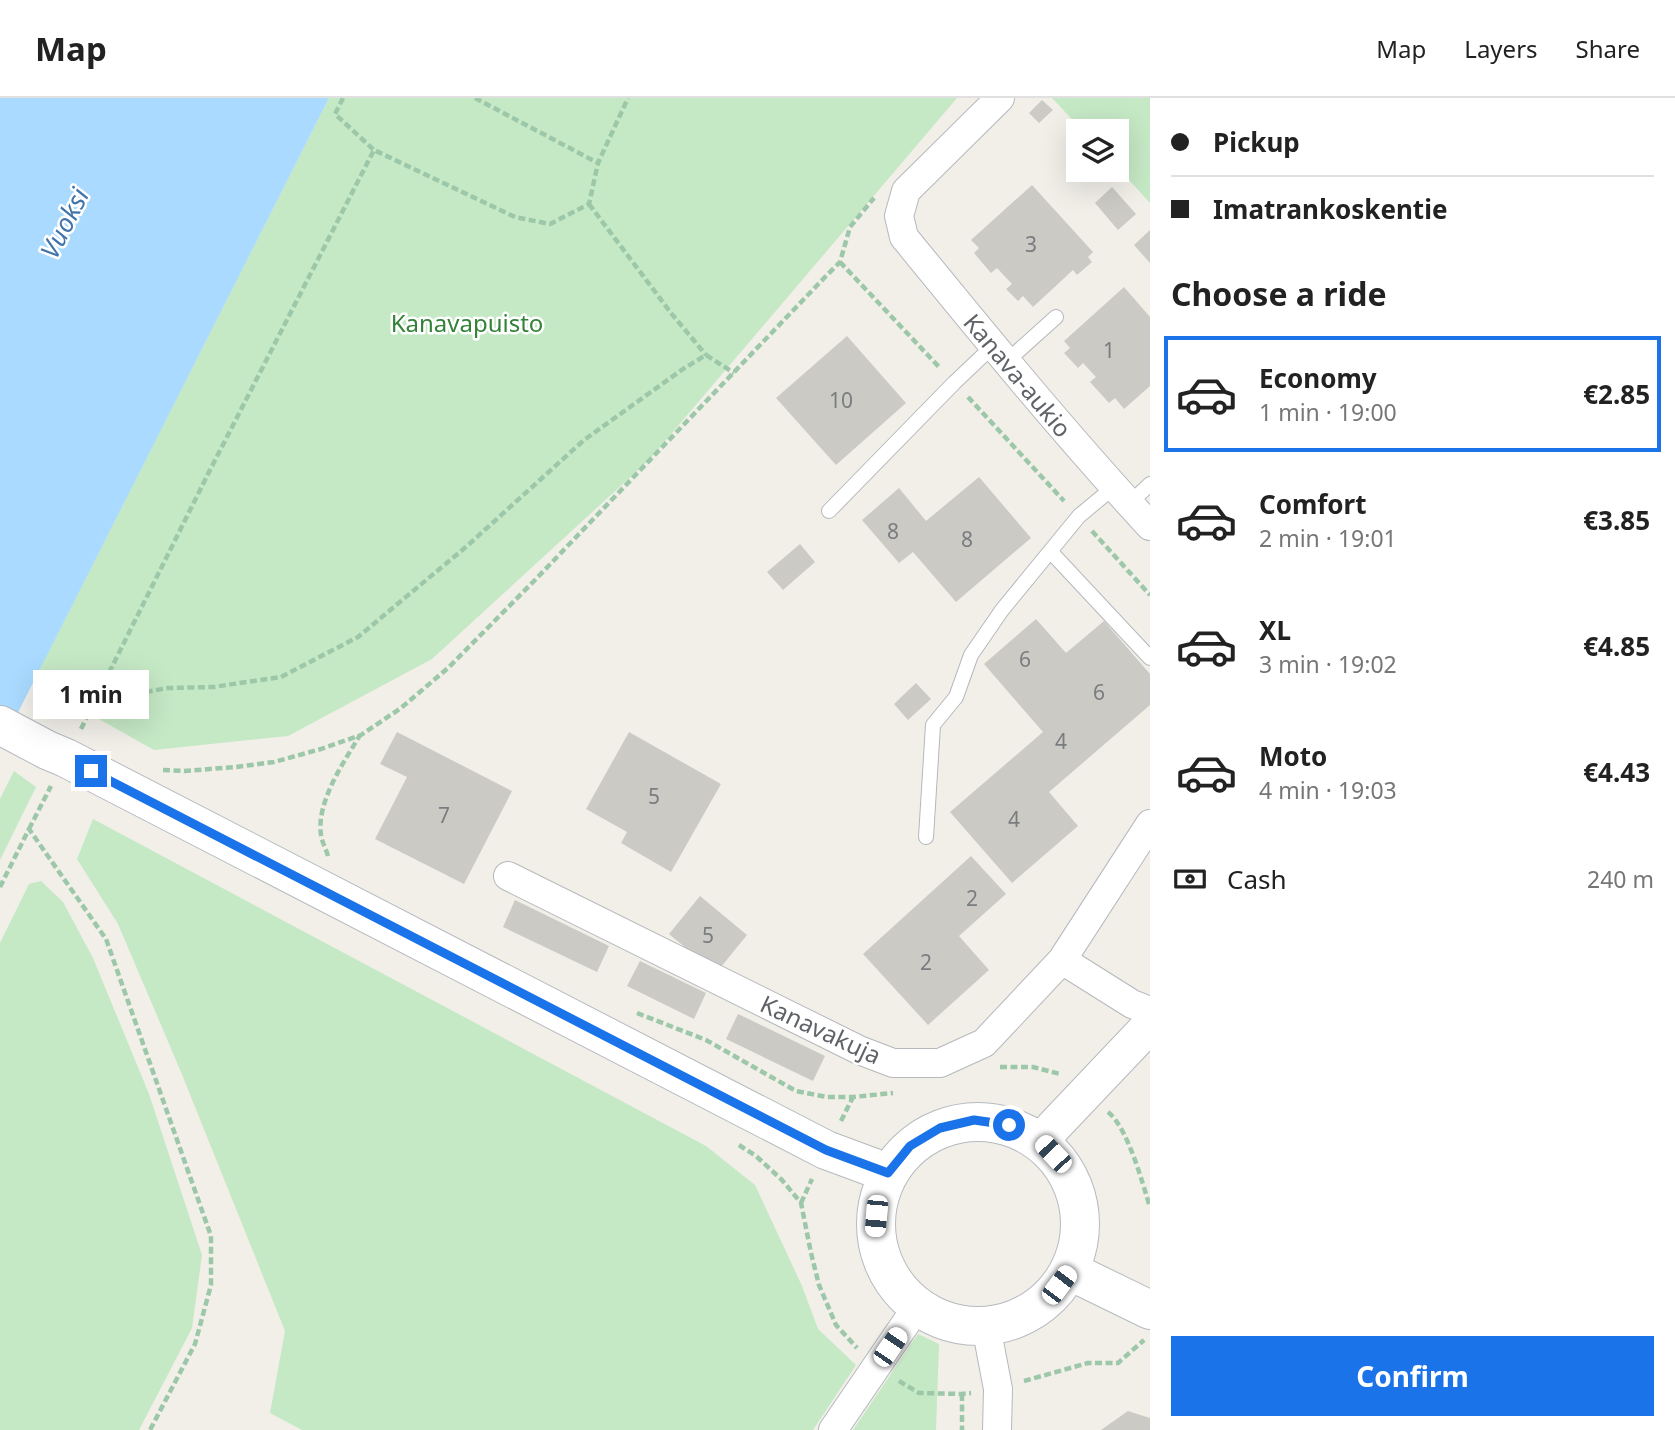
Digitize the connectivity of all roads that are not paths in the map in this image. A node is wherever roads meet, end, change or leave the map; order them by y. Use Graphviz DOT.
graph roads {
  1 [pos="1000,98"];
  2 [pos="1056,317"];
  3 [pos="1000,353"];
  4 [pos="1150,484"];
  5 [pos="1122,495"];
  6 [pos="829,511"];
  7 [pos="1150,526"];
  8 [pos="1050,551"];
  9 [pos="1150,658"];
  10 [pos="0,725"];
  11 [pos="1150,824"];
  12 [pos="926,837"];
  13 [pos="508,876"];
  14 [pos="1062,960"];
  15 [pos="1150,1011"];
  16 [pos="1150,1025"];
  17 [pos="1040,1141"];
  18 [pos="888,1173"];
  19 [pos="1070,1271"];
  20 [pos="917,1307"];
  21 [pos="1150,1310"];
  22 [pos="986,1326"];
  23 [pos="833,1430"];
  24 [pos="997,1430"];
  1 -- 3 [label="street, Kanava-aukio"];
  2 -- 3 [label="lane"];
  3 -- 5 [label="street, Kanava-aukio"];
  3 -- 6 [label="lane"];
  4 -- 5 [label="lane"];
  5 -- 7 [label="street, Kanava-aukio"];
  5 -- 8 [label="lane"];
  8 -- 9 [label="lane"];
  8 -- 12 [label="lane"];
  10 -- 18 [label="main road"];
  11 -- 14 [label="street"];
  13 -- 14 [label="street, Kanavakuja"];
  14 -- 15 [label="street"];
  16 -- 17 [label="street"];
  17 -- 18 [label="main road"];
  17 -- 19 [label="main road"];
  18 -- 20 [label="main road"];
  19 -- 21 [label="main road"];
  19 -- 22 [label="main road"];
  20 -- 22 [label="main road"];
  20 -- 23 [label="street"];
  22 -- 24 [label="street"];
}
